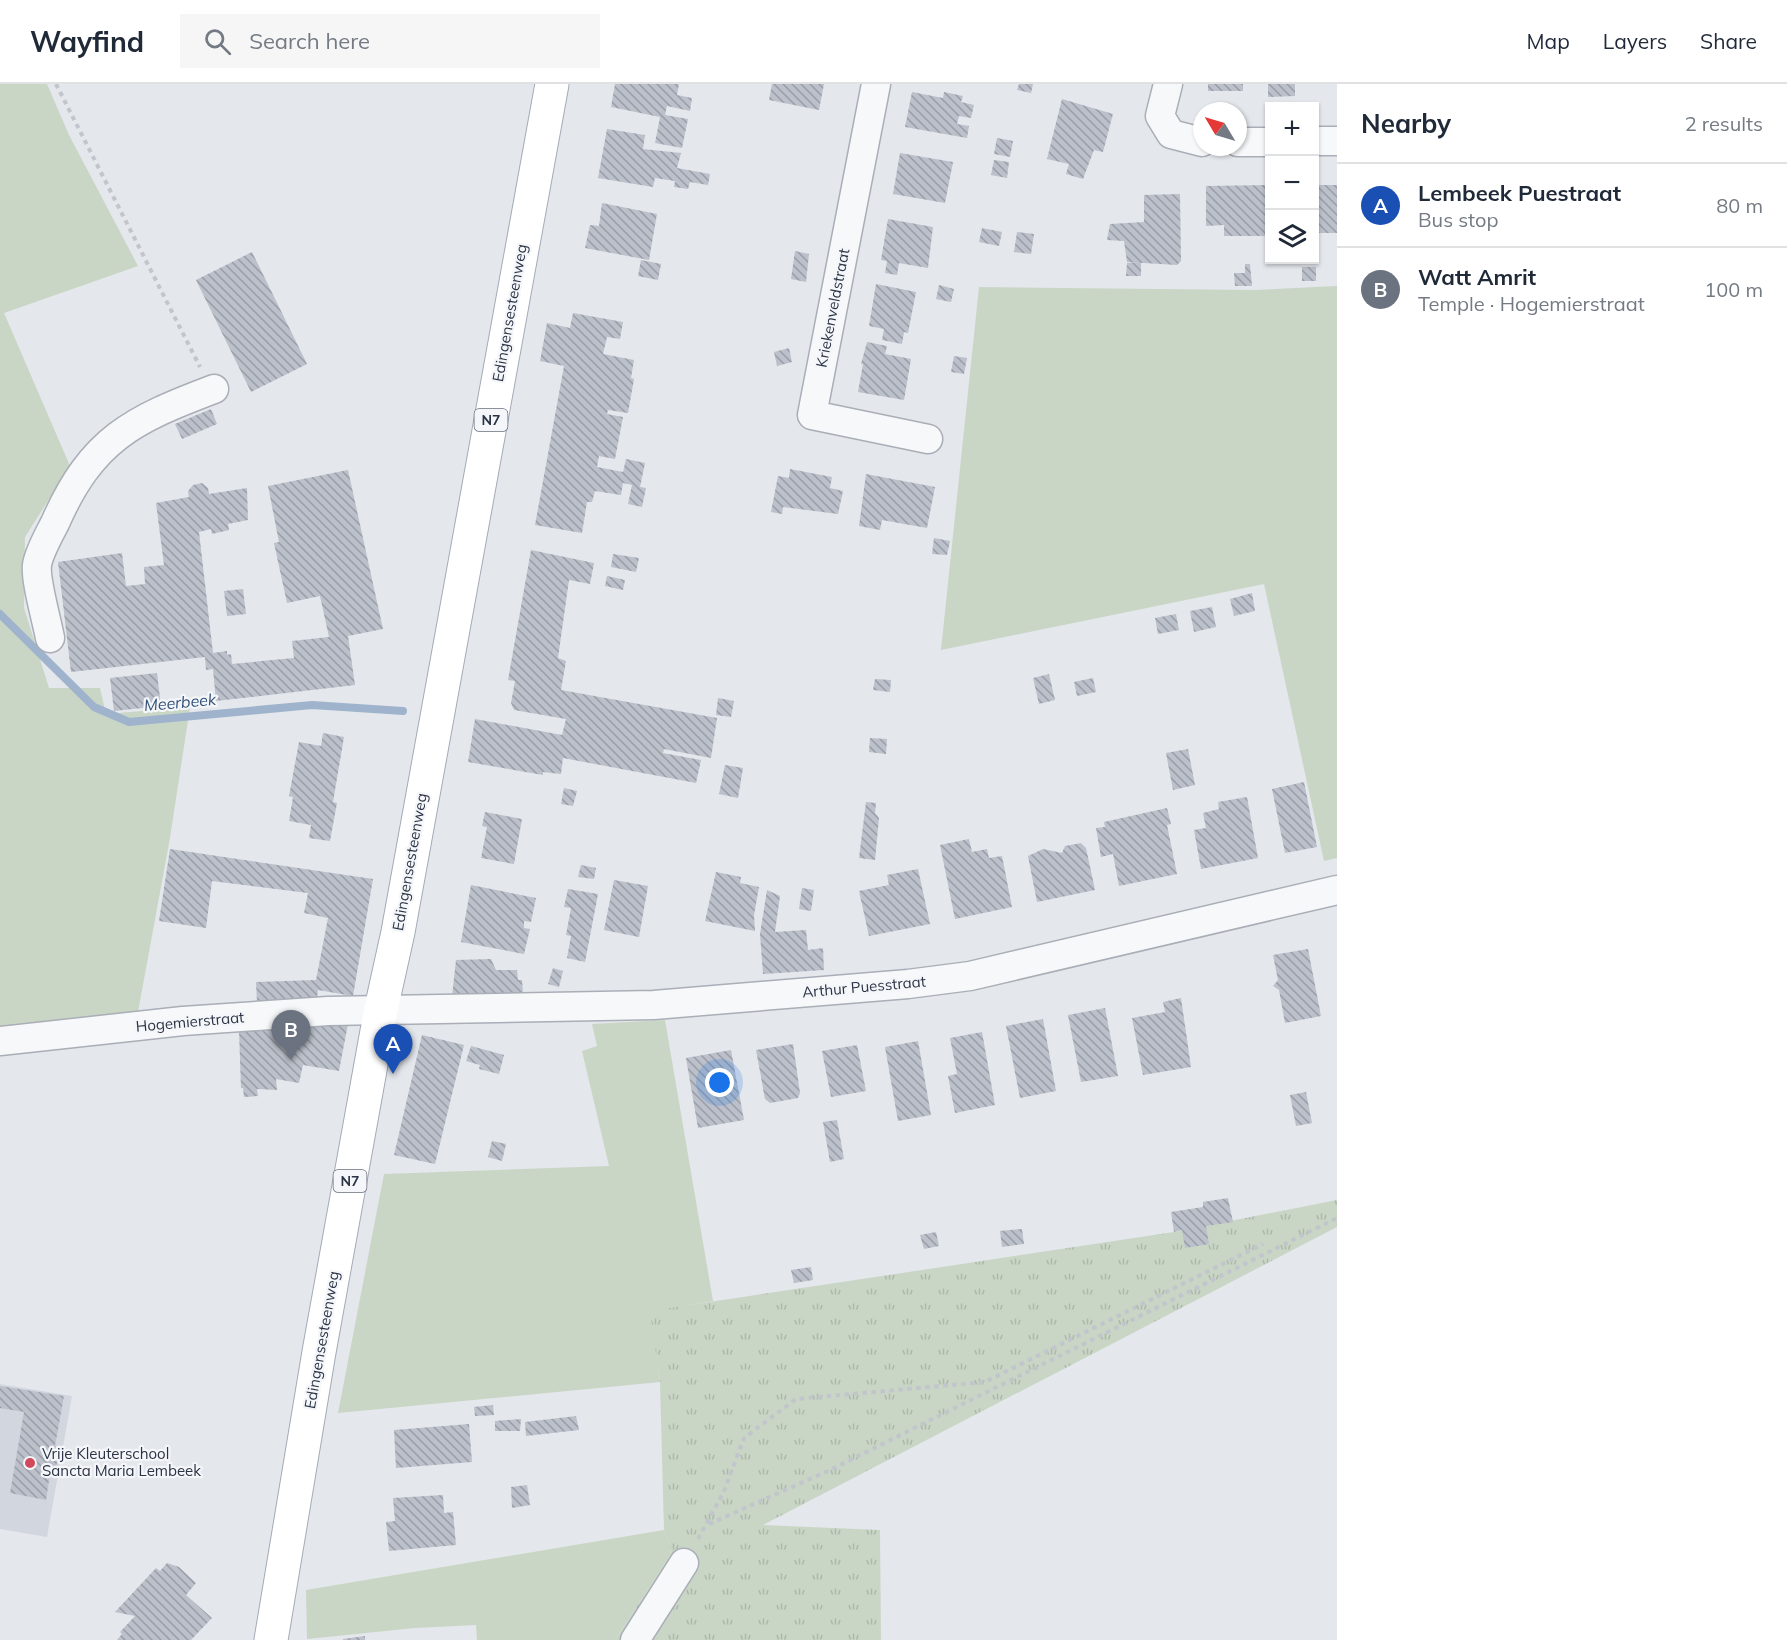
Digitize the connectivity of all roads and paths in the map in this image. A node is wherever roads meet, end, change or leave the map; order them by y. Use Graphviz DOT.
graph roads {
  1 [pos="56,84"];
  2 [pos="552,84"];
  3 [pos="876,84"];
  4 [pos="1168,84"];
  5 [pos="1193,140"];
  6 [pos="1319,141"];
  7 [pos="1337,141"];
  8 [pos="1247,142"];
  9 [pos="1265,142"];
  10 [pos="214,389"];
  11 [pos="928,439"];
  12 [pos="50,638"];
  13 [pos="1337,890"];
  14 [pos="381,1010"];
  15 [pos="0,1041"];
  16 [pos="1337,1218"];
  17 [pos="1263,1244"];
  18 [pos="684,1563"];
  19 [pos="271,1640"];
  20 [pos="635,1640"];
  1 -- 10 [label="path"];
  2 -- 14 [label="main road, Edingensesteenweg / N7"];
  3 -- 11 [label="street, Kriekenveldstraat"];
  4 -- 5 [label="street"];
  6 -- 7 [label="street"];
  8 -- 9 [label="street"];
  10 -- 12 [label="street"];
  13 -- 14 [label="street, Arthur Puesstraat"];
  14 -- 15 [label="street, Hogemierstraat"];
  14 -- 19 [label="main road, Edingensesteenweg / N7"];
  16 -- 17 [label="path"];
  18 -- 20 [label="street"];
}
